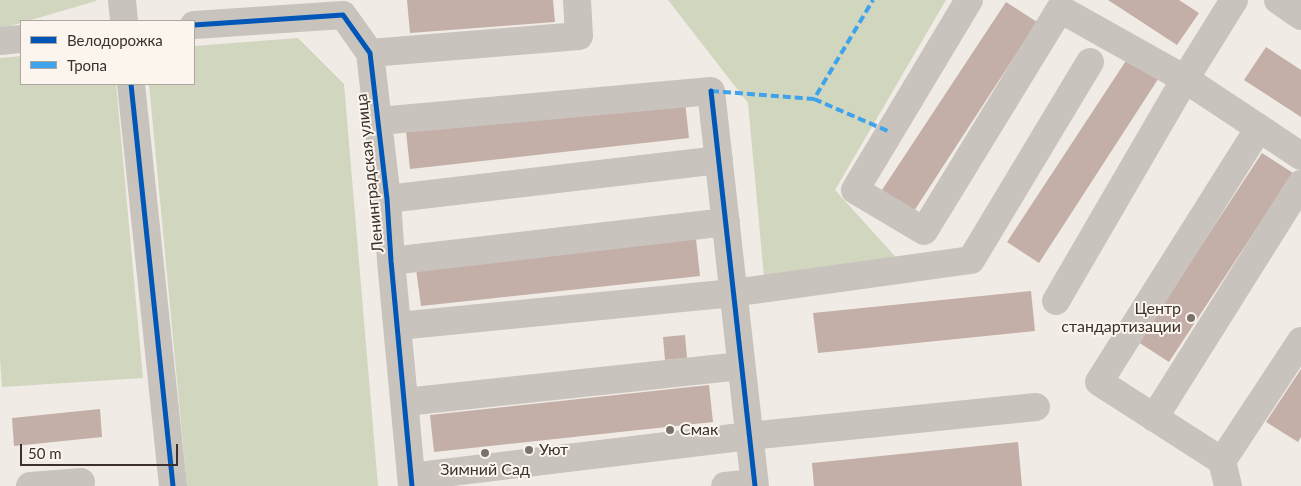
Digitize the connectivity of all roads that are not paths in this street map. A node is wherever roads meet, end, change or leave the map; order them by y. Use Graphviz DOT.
graph roads {
  1 [pos="122,0"];
  2 [pos="577,0"];
  3 [pos="969,0"];
  4 [pos="1234,0"];
  5 [pos="349,8"];
  6 [pos="124,20"];
  7 [pos="195,25"];
  8 [pos="20,39"];
  9 [pos="0,41"];
  10 [pos="370,54"];
  11 [pos="1090,62"];
  12 [pos="1185,79"];
  13 [pos="130,85"];
  14 [pos="379,121"];
  15 [pos="1259,128"];
  16 [pos="1301,156"];
  17 [pos="719,160"];
  18 [pos="1301,184"];
  19 [pos="387,200"];
  20 [pos="726,222"];
  21 [pos="391,261"];
  22 [pos="733,293"];
  23 [pos="1056,301"];
  24 [pos="398,326"];
  25 [pos="1301,342"];
  26 [pos="741,366"];
  27 [pos="405,402"];
  28 [pos="1036,407"];
  29 [pos="1154,418"];
  30 [pos="749,436"];
  31 [pos="1225,474"];
  32 [pos="81,482"];
  33 [pos="412,482"];
  34 [pos="754,484"];
  35 [pos="30,486"];
  36 [pos="173,486"];
  37 [pos="725,486"];
  1 -- 6 [label="street"];
  2 -- 10 [label="street"];
  3 -- 12 [label="street"];
  4 -- 12 [label="street"];
  5 -- 7 [label="street, Ленинградская улица"];
  5 -- 10 [label="street, Ленинградская улица"];
  8 -- 9 [label="street"];
  10 -- 14 [label="street, Ленинградская улица"];
  11 -- 22 [label="street"];
  12 -- 15 [label="street"];
  12 -- 23 [label="street"];
  13 -- 36 [label="street"];
  14 -- 17 [label="street"];
  14 -- 19 [label="street, Ленинградская улица"];
  15 -- 16 [label="street"];
  15 -- 29 [label="street"];
  17 -- 19 [label="street"];
  17 -- 20 [label="street"];
  18 -- 29 [label="street"];
  19 -- 21 [label="street, Ленинградская улица"];
  20 -- 21 [label="street"];
  20 -- 22 [label="street"];
  21 -- 24 [label="street, Ленинградская улица"];
  22 -- 24 [label="street"];
  22 -- 26 [label="street"];
  24 -- 27 [label="street, Ленинградская улица"];
  25 -- 31 [label="street"];
  26 -- 27 [label="street"];
  26 -- 30 [label="street"];
  27 -- 33 [label="street, Ленинградская улица"];
  28 -- 30 [label="street"];
  29 -- 31 [label="street"];
  30 -- 33 [label="street"];
  30 -- 34 [label="street"];
  32 -- 35 [label="street"];
  34 -- 37 [label="street"];
}
